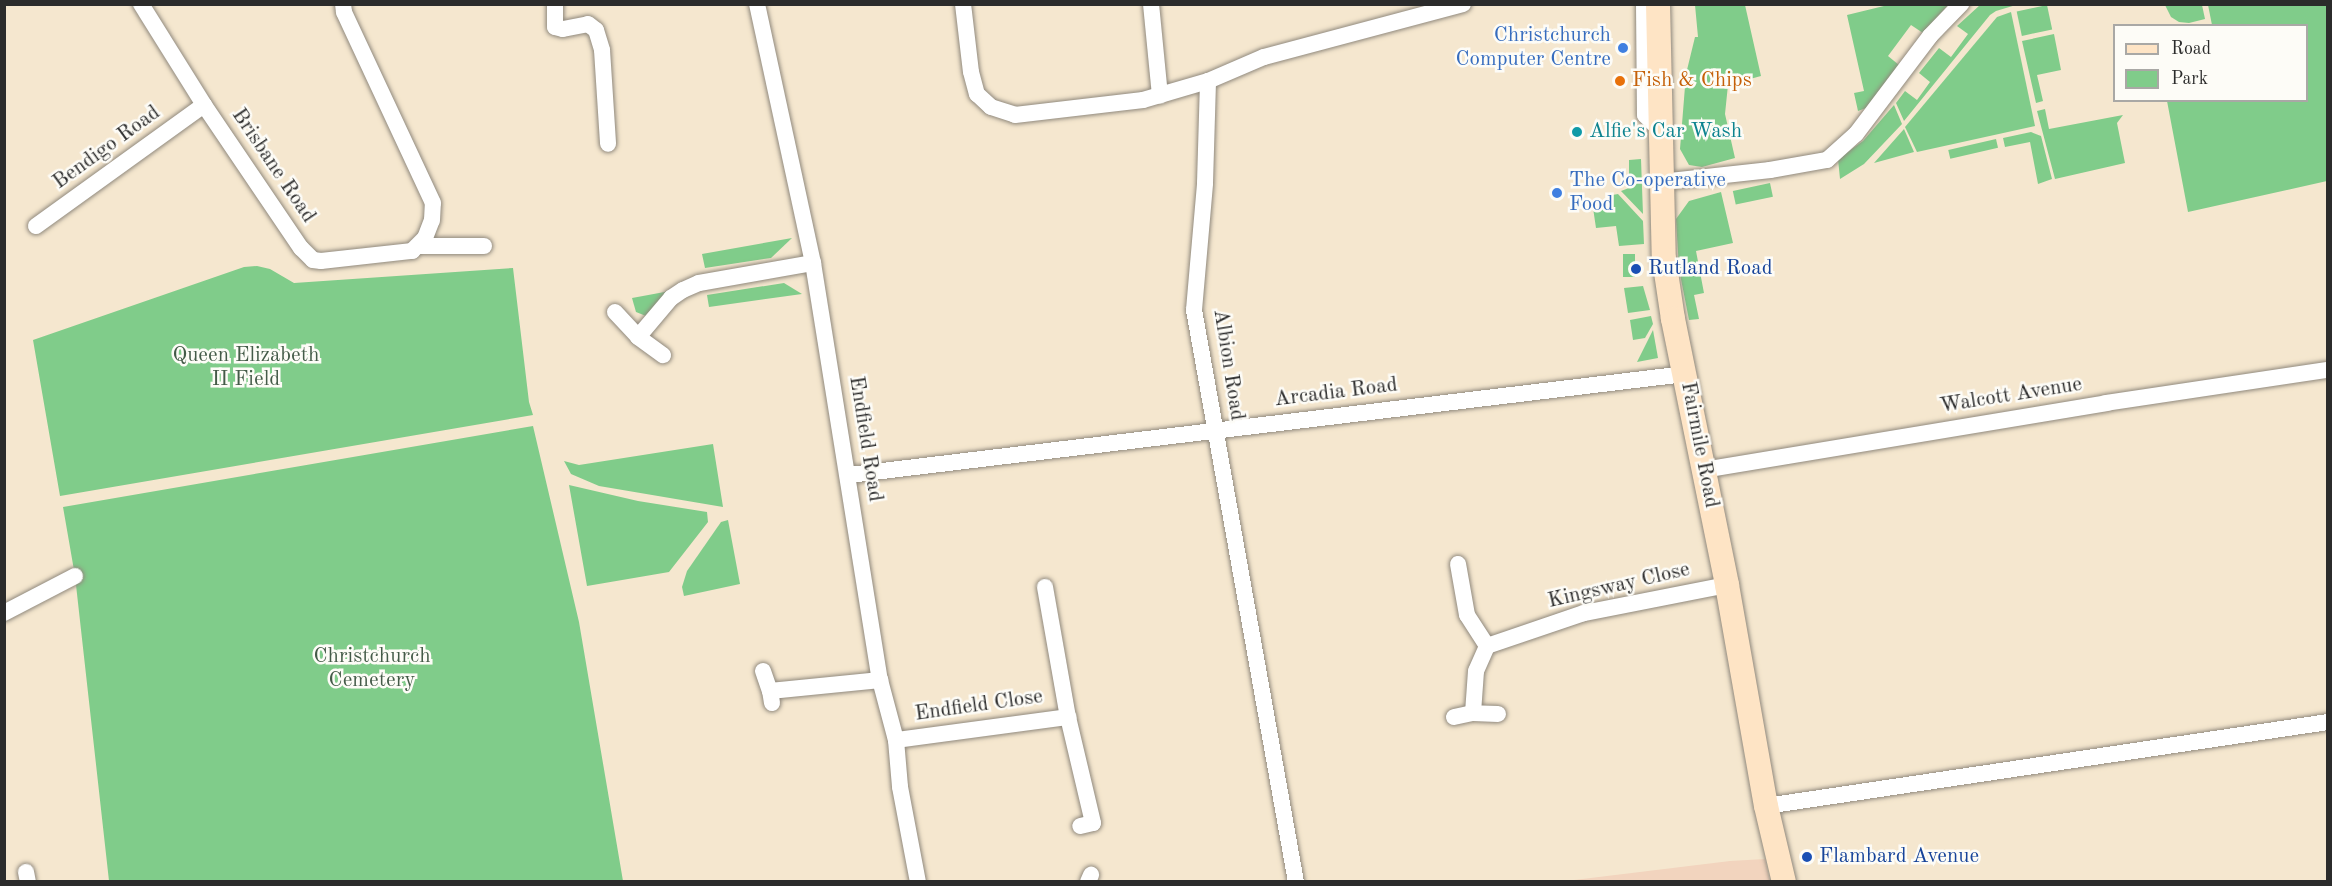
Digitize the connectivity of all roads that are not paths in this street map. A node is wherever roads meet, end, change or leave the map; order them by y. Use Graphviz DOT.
graph roads {
  1 [pos="141,4"];
  2 [pos="343,4"];
  3 [pos="555,4"];
  4 [pos="757,4"];
  5 [pos="963,4"];
  6 [pos="1150,4"];
  7 [pos="1463,4"];
  8 [pos="1644,4"];
  9 [pos="1658,4"];
  10 [pos="1961,4"];
  11 [pos="1208,81"];
  12 [pos="1160,96"];
  13 [pos="204,105"];
  14 [pos="1660,130"];
  15 [pos="608,144"];
  16 [pos="1661,182"];
  17 [pos="36,226"];
  18 [pos="418,246"];
  19 [pos="484,246"];
  20 [pos="813,263"];
  21 [pos="615,312"];
  22 [pos="638,337"];
  23 [pos="663,355"];
  24 [pos="2328,370"];
  25 [pos="1685,374"];
  26 [pos="1215,430"];
  27 [pos="1703,470"];
  28 [pos="849,475"];
  29 [pos="1458,564"];
  30 [pos="75,576"];
  31 [pos="1727,585"];
  32 [pos="1045,587"];
  33 [pos="4,613"];
  34 [pos="1487,646"];
  35 [pos="763,671"];
  36 [pos="880,680"];
  37 [pos="1473,712"];
  38 [pos="1498,714"];
  39 [pos="1068,717"];
  40 [pos="1454,717"];
  41 [pos="2328,722"];
  42 [pos="896,740"];
  43 [pos="1766,806"];
  44 [pos="1080,826"];
  45 [pos="918,882"];
  46 [pos="1296,882"];
  47 [pos="1784,882"];
  1 -- 13 [label="street, Brisbane Road"];
  2 -- 18 [label="street"];
  3 -- 15 [label="street"];
  4 -- 20 [label="street, Endfield Road"];
  5 -- 12 [label="street"];
  6 -- 12 [label="street"];
  7 -- 11 [label="street"];
  8 -- 14 [label="street"];
  9 -- 14 [label="main road, Fairmile Road"];
  10 -- 16 [label="street"];
  11 -- 12 [label="street"];
  11 -- 26 [label="street, Albion Road"];
  13 -- 17 [label="street, Bendigo Road"];
  13 -- 18 [label="street, Brisbane Road"];
  14 -- 16 [label="main road, Fairmile Road"];
  16 -- 25 [label="main road, Fairmile Road"];
  18 -- 19 [label="street, Brisbane Road"];
  20 -- 22 [label="street"];
  20 -- 28 [label="street, Endfield Road"];
  21 -- 22 [label="street"];
  22 -- 23 [label="street"];
  24 -- 27 [label="street, Walcott Avenue"];
  25 -- 26 [label="street, Arcadia Road"];
  25 -- 27 [label="main road, Fairmile Road"];
  26 -- 28 [label="street, Arcadia Road"];
  26 -- 46 [label="street, Albion Road"];
  27 -- 31 [label="main road, Fairmile Road"];
  28 -- 36 [label="street, Endfield Road"];
  29 -- 34 [label="street"];
  30 -- 33 [label="street"];
  31 -- 34 [label="street, Kingsway Close"];
  31 -- 43 [label="main road, Fairmile Road"];
  32 -- 39 [label="street, Endfield Close"];
  34 -- 37 [label="street"];
  35 -- 36 [label="street"];
  36 -- 42 [label="street, Endfield Road"];
  37 -- 38 [label="street"];
  37 -- 40 [label="street"];
  39 -- 42 [label="street, Endfield Close"];
  39 -- 44 [label="street, Endfield Close"];
  41 -- 43 [label="street"];
  42 -- 45 [label="street, Endfield Road"];
  43 -- 47 [label="main road, Fairmile Road"];
}
